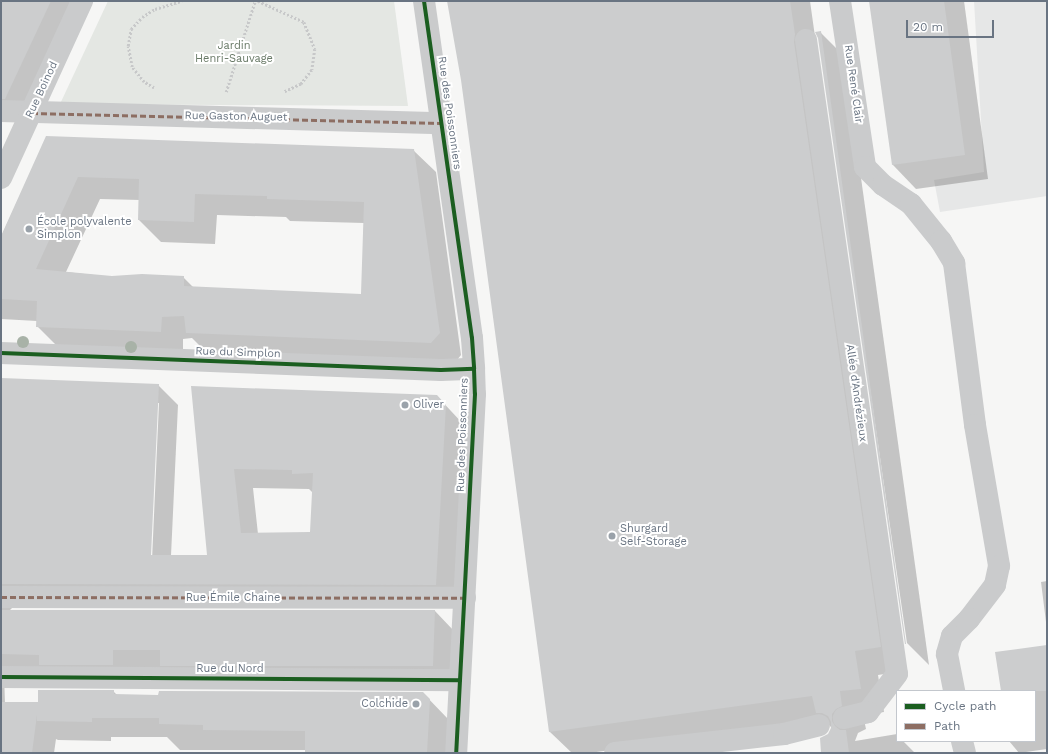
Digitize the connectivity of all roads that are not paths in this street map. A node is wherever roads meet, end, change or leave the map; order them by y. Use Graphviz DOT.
graph roads {
  1 [pos="82,1"];
  2 [pos="424,1"];
  3 [pos="840,1"];
  4 [pos="806,40"];
  5 [pos="1,111"];
  6 [pos="32,113"];
  7 [pos="441,123"];
  8 [pos="1,178"];
  9 [pos="1,353"];
  10 [pos="474,369"];
  11 [pos="1,597"];
  12 [pos="465,598"];
  13 [pos="1,677"];
  14 [pos="460,680"];
  15 [pos="954,690"];
  16 [pos="844,718"];
  17 [pos="819,725"];
  18 [pos="784,734"];
  19 [pos="962,742"];
  20 [pos="456,753"];
  21 [pos="615,753"];
  22 [pos="755,753"];
  23 [pos="965,753"];
  1 -- 6 [label="street, Rue Boinod"];
  2 -- 7 [label="street, Rue des Poissonniers"];
  3 -- 15 [label="street, Rue René Clair"];
  4 -- 16 [label="street, Allée d'Andrézieux"];
  5 -- 6 [label="street, Rue Gaston Auguet"];
  6 -- 7 [label="street, Rue Gaston Auguet"];
  6 -- 8 [label="street, Rue Boinod"];
  7 -- 10 [label="street, Rue des Poissonniers"];
  9 -- 10 [label="street, Rue du Simplon"];
  10 -- 12 [label="street, Rue des Poissonniers"];
  11 -- 12 [label="street, Rue Émile Chaine"];
  12 -- 14 [label="street, Rue des Poissonniers"];
  13 -- 14 [label="street, Rue du Nord"];
  14 -- 20 [label="street, Rue des Poissonniers"];
  17 -- 18 [label="street"];
  18 -- 21 [label="street"];
  18 -- 22 [label="street"];
  19 -- 23 [label="street"];
}
